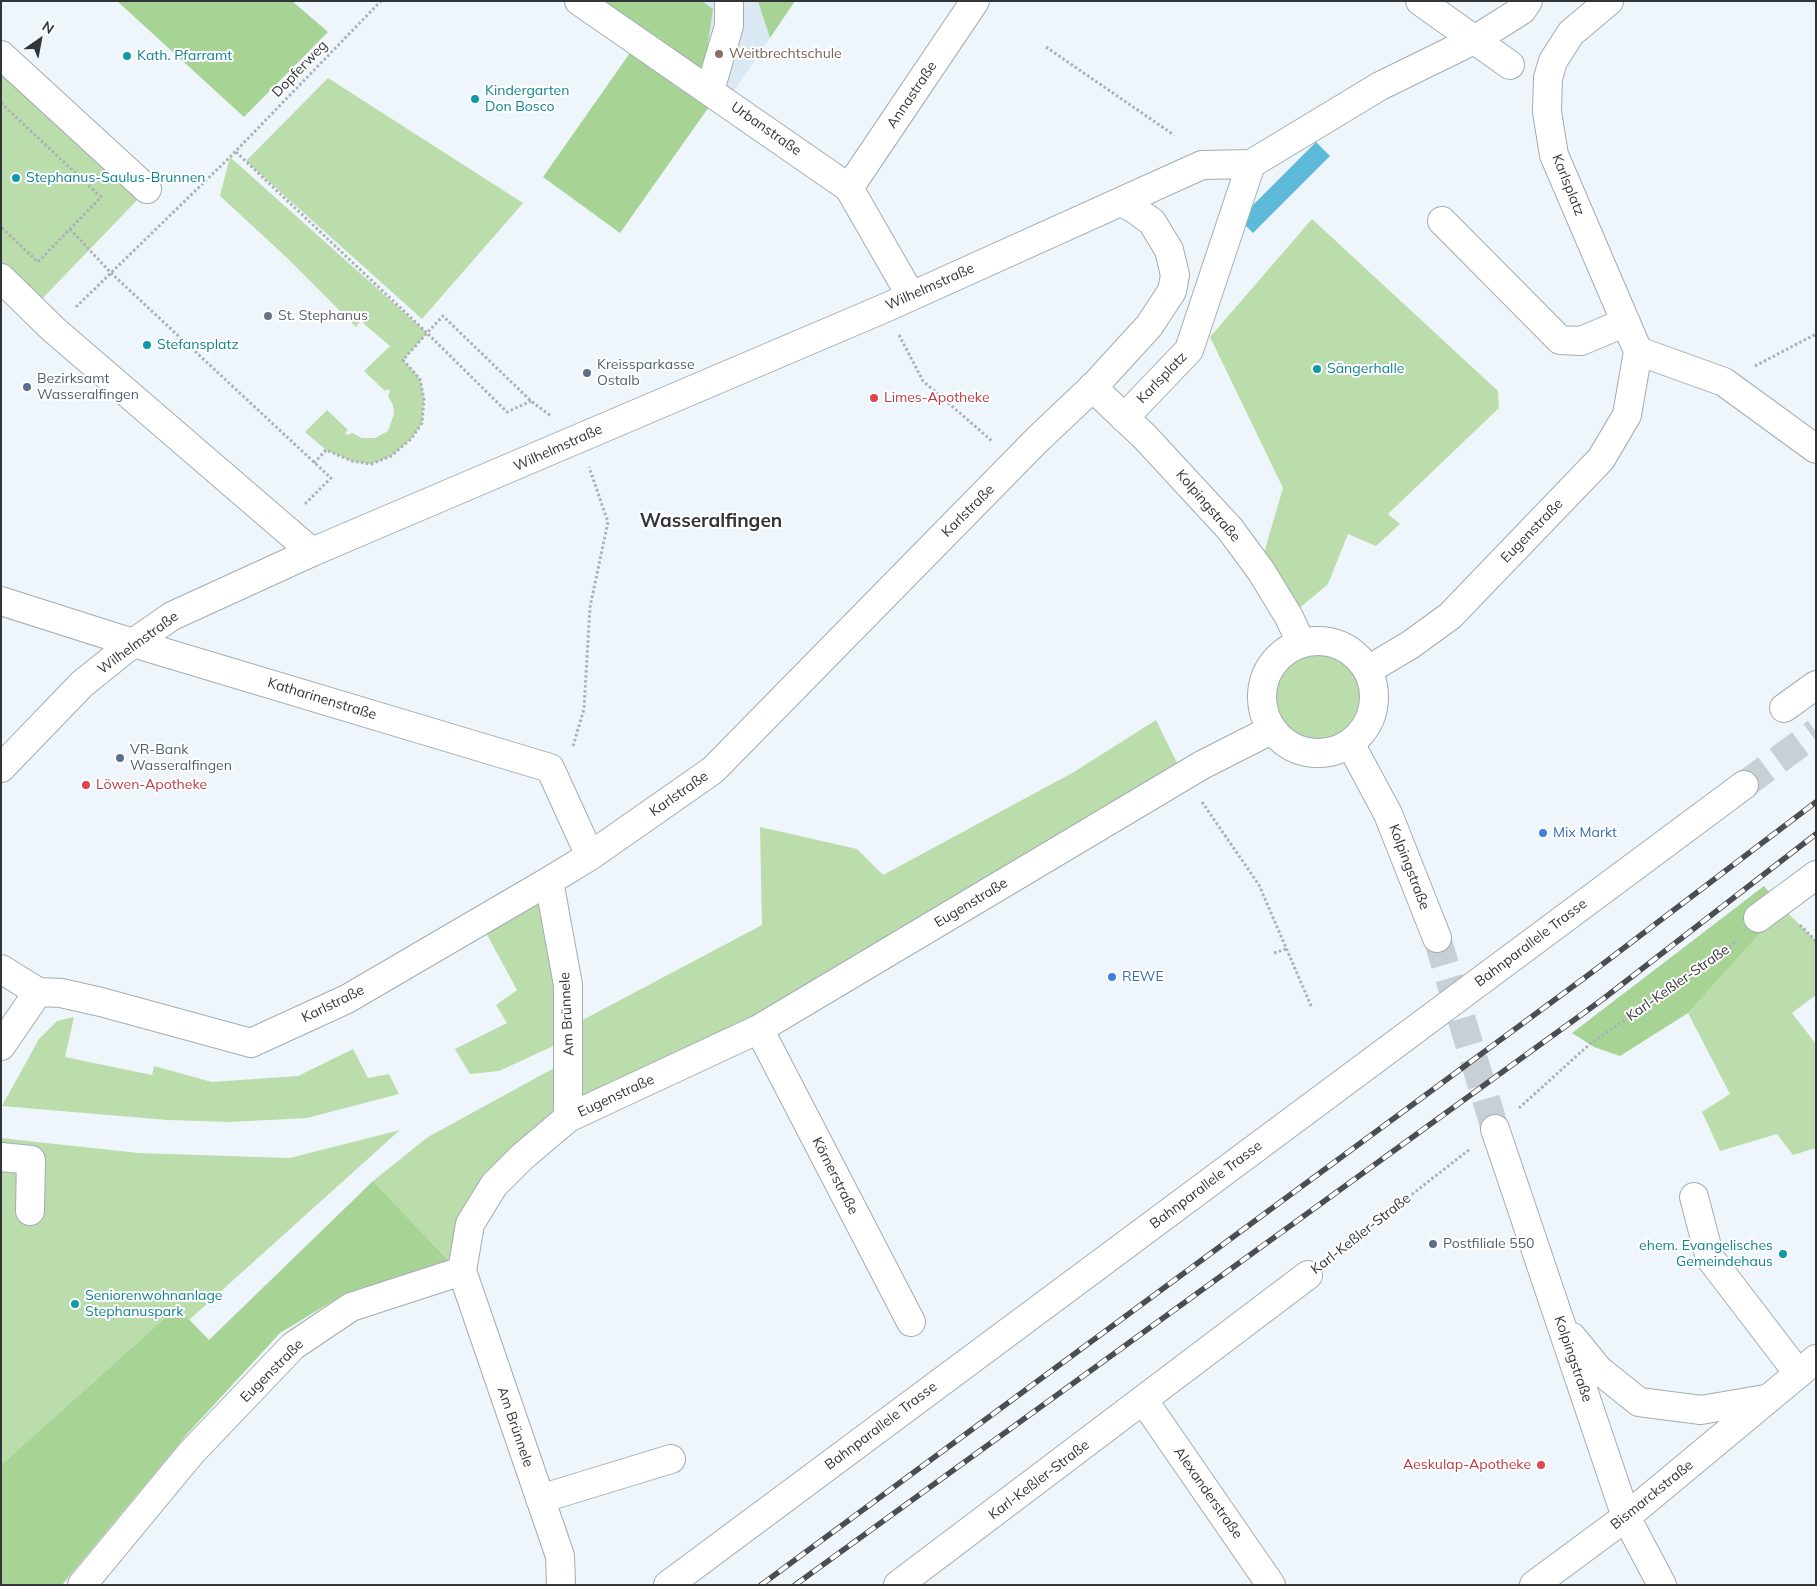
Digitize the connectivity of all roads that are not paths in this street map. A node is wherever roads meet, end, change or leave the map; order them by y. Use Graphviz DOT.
graph roads {
  1 [pos="579,1"];
  2 [pos="729,1"];
  3 [pos="975,1"];
  4 [pos="1420,1"];
  5 [pos="1528,1"];
  6 [pos="1609,1"];
  7 [pos="1476,39"];
  8 [pos="1,55"];
  9 [pos="1510,65"];
  10 [pos="710,90"];
  11 [pos="1251,164"];
  12 [pos="147,188"];
  13 [pos="849,188"];
  14 [pos="1120,202"];
  15 [pos="1442,221"];
  16 [pos="1,278"];
  17 [pos="910,296"];
  18 [pos="1626,322"];
  19 [pos="1638,351"];
  20 [pos="1092,387"];
  21 [pos="1124,418"];
  22 [pos="1816,448"];
  23 [pos="312,552"];
  24 [pos="1,601"];
  25 [pos="133,643"];
  26 [pos="1301,643"];
  27 [pos="1368,670"];
  28 [pos="1816,685"];
  29 [pos="1784,708"];
  30 [pos="1271,730"];
  31 [pos="1351,744"];
  32 [pos="1,768"];
  33 [pos="1744,785"];
  34 [pos="590,856"];
  35 [pos="1816,875"];
  36 [pos="549,881"];
  37 [pos="1758,918"];
  38 [pos="1437,938"];
  39 [pos="1,969"];
  40 [pos="38,992"];
  41 [pos="759,1030"];
  42 [pos="1,1046"];
  43 [pos="568,1118"];
  44 [pos="1495,1129"];
  45 [pos="1,1157"];
  46 [pos="1694,1197"];
  47 [pos="30,1211"];
  48 [pos="462,1271"];
  49 [pos="1308,1275"];
  50 [pos="911,1322"];
  51 [pos="1560,1322"];
  52 [pos="1807,1366"];
  53 [pos="1764,1399"];
  54 [pos="1144,1401"];
  55 [pos="671,1459"];
  56 [pos="540,1499"];
  57 [pos="1626,1517"];
  58 [pos="82,1585"];
  59 [pos="561,1585"];
  60 [pos="668,1585"];
  61 [pos="898,1585"];
  62 [pos="1271,1585"];
  63 [pos="1534,1585"];
  64 [pos="1662,1585"];
  1 -- 10 [label="street, Urbanstraße"];
  2 -- 10 [label="street"];
  3 -- 13 [label="street, Annastraße"];
  4 -- 7 [label="street"];
  5 -- 7 [label="street"];
  6 -- 18 [label="street, Karlsplatz"];
  7 -- 9 [label="street"];
  7 -- 11 [label="street"];
  8 -- 12 [label="street"];
  10 -- 13 [label="street, Urbanstraße"];
  11 -- 14 [label="street"];
  11 -- 21 [label="street, Karlsplatz"];
  13 -- 17 [label="street, Urbanstraße"];
  14 -- 17 [label="street, Wilhelmstraße"];
  14 -- 20 [label="street, Karlstraße"];
  15 -- 18 [label="street"];
  16 -- 23 [label="street"];
  17 -- 23 [label="street, Wilhelmstraße"];
  18 -- 19 [label="street, Karlsplatz"];
  19 -- 22 [label="street"];
  19 -- 27 [label="street, Eugenstraße"];
  20 -- 21 [label="street, Kolpingstraße"];
  20 -- 34 [label="street, Karlstraße"];
  21 -- 26 [label="street, Kolpingstraße"];
  23 -- 25 [label="street, Wilhelmstraße"];
  24 -- 25 [label="street, Katharinenstraße"];
  25 -- 32 [label="street, Wilhelmstraße"];
  25 -- 34 [label="street, Katharinenstraße"];
  26 -- 27 [label="street"];
  26 -- 30 [label="street"];
  27 -- 31 [label="street"];
  28 -- 29 [label="street"];
  30 -- 31 [label="street"];
  30 -- 41 [label="street, Eugenstraße"];
  31 -- 38 [label="street, Kolpingstraße"];
  33 -- 60 [label="street, Bahnparallele Trasse"];
  34 -- 36 [label="street, Karlstraße"];
  35 -- 37 [label="street"];
  36 -- 40 [label="street, Karlstraße"];
  36 -- 43 [label="street, Am Brünnele"];
  39 -- 40 [label="street"];
  40 -- 42 [label="street"];
  41 -- 43 [label="street, Eugenstraße"];
  41 -- 50 [label="street, Körnerstraße"];
  43 -- 48 [label="street, Eugenstraße"];
  44 -- 51 [label="street, Kolpingstraße"];
  45 -- 47 [label="street"];
  46 -- 52 [label="street"];
  48 -- 56 [label="street, Am Brünnele"];
  48 -- 58 [label="street, Eugenstraße"];
  49 -- 54 [label="street, Karl-Keßler-Straße"];
  51 -- 53 [label="street, Bismarckstraße"];
  51 -- 57 [label="street, Kolpingstraße"];
  52 -- 53 [label="street, Bismarckstraße"];
  53 -- 57 [label="street, Bismarckstraße"];
  54 -- 61 [label="street, Karl-Keßler-Straße"];
  54 -- 62 [label="street, Alexanderstraße"];
  55 -- 56 [label="street"];
  56 -- 59 [label="street, Am Brünnele"];
  57 -- 63 [label="street, Bismarckstraße"];
  57 -- 64 [label="street, Kolpingstraße"];
}
